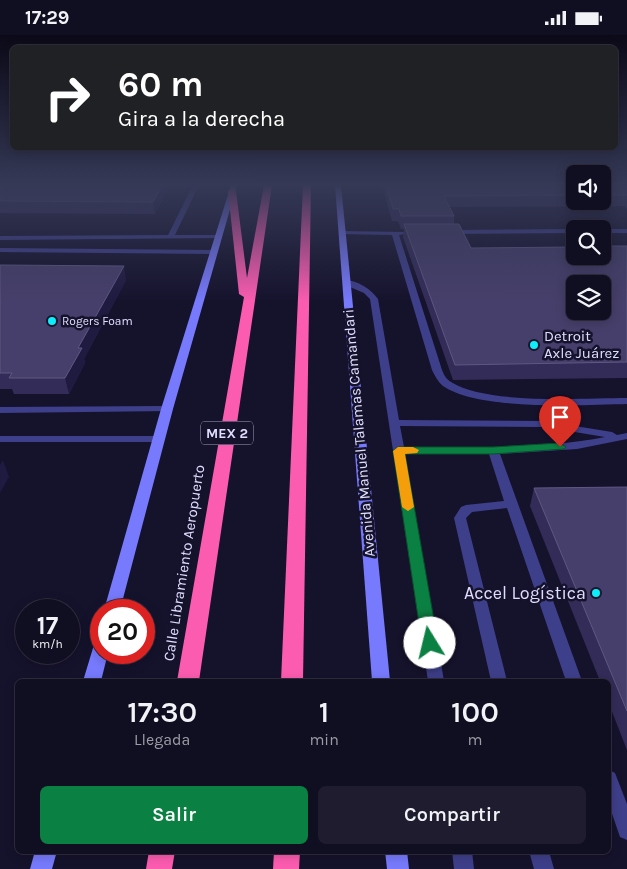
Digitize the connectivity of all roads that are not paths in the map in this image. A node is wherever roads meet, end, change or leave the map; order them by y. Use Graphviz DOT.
graph roads {
  1 [pos="177,224"];
  2 [pos="221,224"];
  3 [pos="237,224"];
  4 [pos="261,224"];
  5 [pos="306,224"];
  6 [pos="341,224"];
  7 [pos="566,231"];
  8 [pos="611,231"];
  9 [pos="627,231"];
  10 [pos="439,232"];
  11 [pos="342,233"];
  12 [pos="395,233"];
  13 [pos="411,233"];
  14 [pos="217,237"];
  15 [pos="0,238"];
  16 [pos="170,238"];
  17 [pos="0,250"];
  18 [pos="213,252"];
  19 [pos="346,282"];
  20 [pos="246,311"];
  21 [pos="627,401"];
  22 [pos="167,409"];
  23 [pos="0,410"];
  24 [pos="394,423"];
  25 [pos="623,436"];
  26 [pos="0,439"];
  27 [pos="158,439"];
  28 [pos="398,451"];
  29 [pos="493,451"];
  30 [pos="510,504"];
  31 [pos="115,599"];
  32 [pos="97,664"];
  33 [pos="93,679"];
  34 [pos="188,679"];
  35 [pos="292,679"];
  36 [pos="381,679"];
  37 [pos="436,679"];
  38 [pos="499,679"];
  39 [pos="573,679"];
  40 [pos="611,785"];
  41 [pos="627,830"];
  42 [pos="45,854"];
  43 [pos="162,854"];
  44 [pos="287,854"];
  45 [pos="396,854"];
  46 [pos="462,854"];
  47 [pos="540,854"];
  48 [pos="41,869"];
  49 [pos="159,869"];
  50 [pos="286,869"];
  51 [pos="398,869"];
  52 [pos="464,869"];
  53 [pos="544,869"];
  1 -- 16 [label="lane"];
  2 -- 14 [label="main road"];
  3 -- 20 [label="highway"];
  4 -- 20 [label="highway, Calle Libramiento Aeropuerto / MEX 2"];
  5 -- 35 [label="highway"];
  6 -- 11 [label="main road, Avenida Manuel Talamas Camandari"];
  7 -- 10 [label="lane"];
  8 -- 9 [label="lane"];
  11 -- 12 [label="lane"];
  11 -- 19 [label="main road, Avenida Manuel Talamas Camandari"];
  12 -- 13 [label="lane"];
  12 -- 21 [label="lane"];
  14 -- 16 [label="lane"];
  14 -- 18 [label="main road"];
  15 -- 16 [label="lane"];
  17 -- 18 [label="lane"];
  18 -- 22 [label="main road"];
  19 -- 24 [label="lane"];
  19 -- 36 [label="main road, Avenida Manuel Talamas Camandari"];
  20 -- 34 [label="highway, Calle Libramiento Aeropuerto / MEX 2"];
  22 -- 23 [label="lane"];
  22 -- 27 [label="main road"];
  24 -- 25 [label="lane"];
  24 -- 28 [label="lane"];
  25 -- 29 [label="lane"];
  26 -- 27 [label="lane"];
  27 -- 31 [label="main road"];
  28 -- 29 [label="lane"];
  28 -- 37 [label="lane"];
  29 -- 30 [label="lane"];
  30 -- 38 [label="lane"];
  30 -- 39 [label="lane"];
  32 -- 33 [label="main road"];
  40 -- 41 [label="lane"];
  42 -- 48 [label="main road"];
  43 -- 49 [label="highway"];
  44 -- 50 [label="highway"];
  45 -- 51 [label="main road"];
  46 -- 52 [label="lane"];
  47 -- 53 [label="lane"];
}
